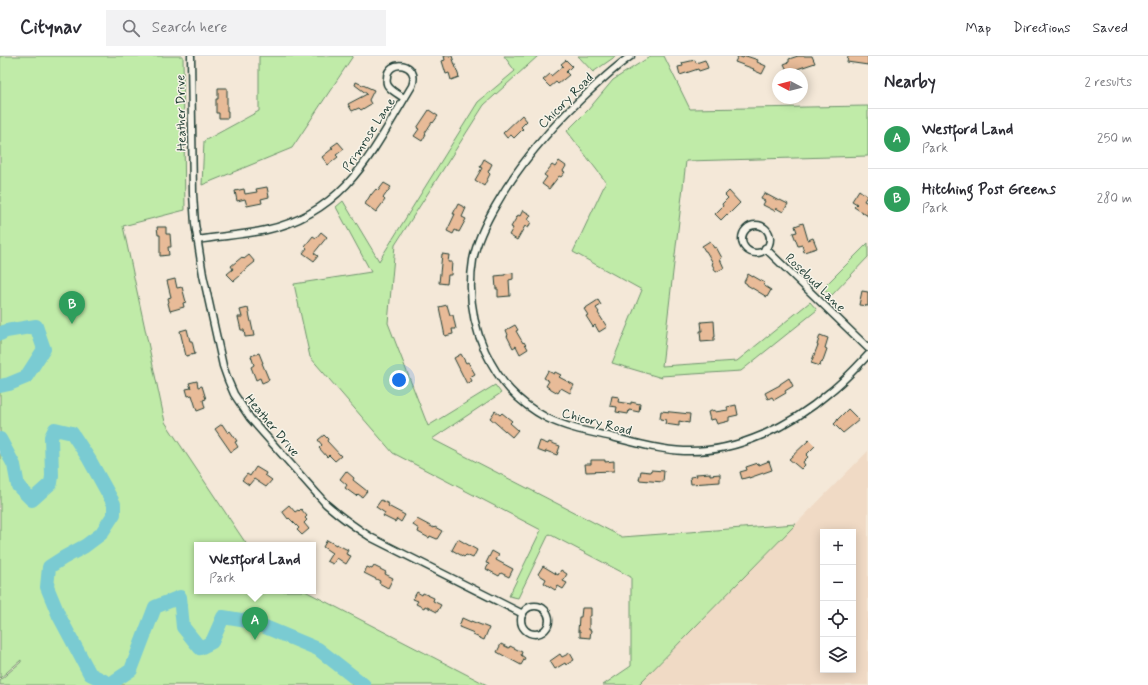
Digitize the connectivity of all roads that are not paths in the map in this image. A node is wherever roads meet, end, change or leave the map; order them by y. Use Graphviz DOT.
graph roads {
  1 [pos="191,56"];
  2 [pos="631,56"];
  3 [pos="404,98"];
  4 [pos="197,240"];
  5 [pos="765,248"];
  6 [pos="868,348"];
  7 [pos="868,355"];
  8 [pos="523,614"];
  1 -- 4 [label="street, Heather Drive"];
  2 -- 7 [label="street, Chicory Road"];
  3 -- 3 [label="street, Primrose Lane"];
  3 -- 4 [label="street, Primrose Lane"];
  4 -- 8 [label="street, Heather Drive"];
  5 -- 5 [label="street"];
  5 -- 6 [label="street, Rosebud Lane"];
  8 -- 8 [label="street"];
}
